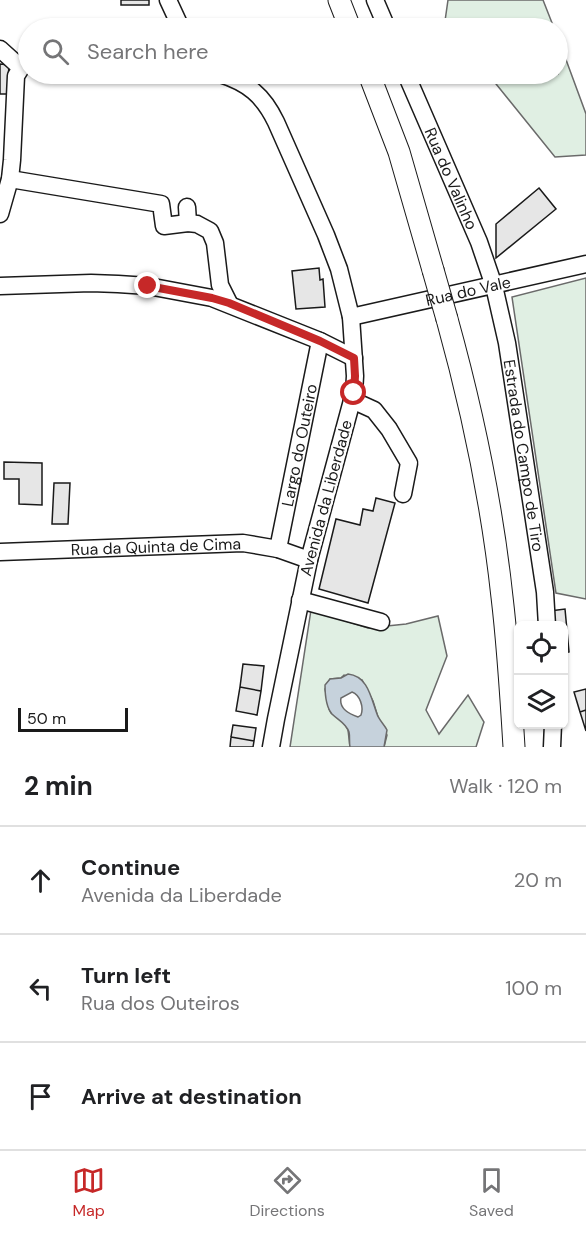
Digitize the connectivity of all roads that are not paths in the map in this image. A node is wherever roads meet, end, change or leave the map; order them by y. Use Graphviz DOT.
graph roads {
  1 [pos="168,0"];
  2 [pos="339,0"];
  3 [pos="375,0"];
  4 [pos="176,18"];
  5 [pos="346,18"];
  6 [pos="383,18"];
  7 [pos="0,49"];
  8 [pos="18,62"];
  9 [pos="18,74"];
  10 [pos="244,84"];
  11 [pos="373,84"];
  12 [pos="410,84"];
  13 [pos="10,179"];
  14 [pos="0,214"];
  15 [pos="586,264"];
  16 [pos="0,286"];
  17 [pos="494,286"];
  18 [pos="229,303"];
  19 [pos="351,317"];
  20 [pos="320,341"];
  21 [pos="354,358"];
  22 [pos="352,400"];
  23 [pos="403,494"];
  24 [pos="278,549"];
  25 [pos="0,552"];
  26 [pos="309,560"];
  27 [pos="300,600"];
  28 [pos="547,621"];
  29 [pos="381,622"];
  30 [pos="553,729"];
  31 [pos="272,747"];
  32 [pos="513,747"];
  33 [pos="552,747"];
  1 -- 4 [label="street"];
  2 -- 5 [label="main road"];
  3 -- 6 [label="street"];
  7 -- 8 [label="street"];
  9 -- 13 [label="street"];
  10 -- 19 [label="street, Avenida da Liberdade"];
  11 -- 32 [label="main road, bridge"];
  12 -- 17 [label="street, Rua do Valinho"];
  13 -- 14 [label="street"];
  13 -- 18 [label="street"];
  15 -- 17 [label="street, Rua do Vale"];
  16 -- 18 [label="street"];
  17 -- 19 [label="street, Rua do Vale"];
  17 -- 28 [label="street, Estrada do Campo de Tiro"];
  18 -- 20 [label="street"];
  19 -- 21 [label="street, Avenida da Liberdade"];
  20 -- 21 [label="street"];
  20 -- 24 [label="street, Largo do Outeiro"];
  21 -- 22 [label="street, Avenida da Liberdade"];
  22 -- 23 [label="street"];
  22 -- 26 [label="street, Avenida da Liberdade"];
  24 -- 25 [label="street, Rua da Quinta de Cima"];
  24 -- 26 [label="street, Rua da Quinta de Cima"];
  26 -- 27 [label="street, Avenida da Liberdade"];
  27 -- 29 [label="street"];
  27 -- 31 [label="street, Avenida da Liberdade"];
  30 -- 33 [label="street"];
}
